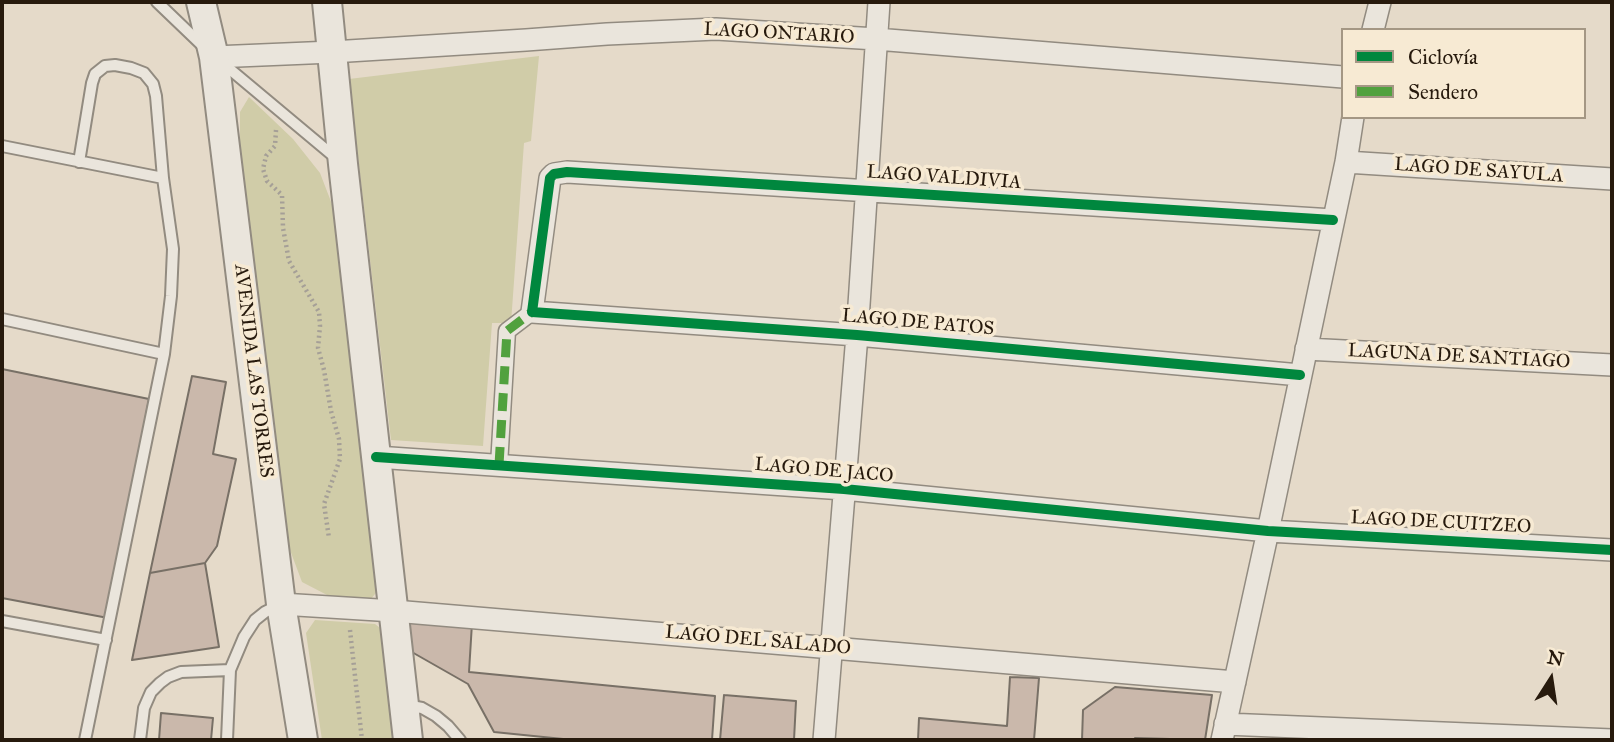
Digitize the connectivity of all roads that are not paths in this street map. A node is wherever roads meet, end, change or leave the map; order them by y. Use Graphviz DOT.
graph roads {
  1 [pos="156,2"];
  2 [pos="201,2"];
  3 [pos="327,2"];
  4 [pos="879,2"];
  5 [pos="1380,2"];
  6 [pos="1374,28"];
  7 [pos="876,39"];
  8 [pos="332,52"];
  9 [pos="214,57"];
  10 [pos="1341,77"];
  11 [pos="1353,119"];
  12 [pos="2,146"];
  13 [pos="79,162"];
  14 [pos="1346,162"];
  15 [pos="342,164"];
  16 [pos="163,178"];
  17 [pos="1612,180"];
  18 [pos="867,191"];
  19 [pos="1333,220"];
  20 [pos="532,312"];
  21 [pos="2,319"];
  22 [pos="857,335"];
  23 [pos="1306,349"];
  24 [pos="164,354"];
  25 [pos="1612,365"];
  26 [pos="1300,374"];
  27 [pos="376,457"];
  28 [pos="499,465"];
  29 [pos="844,489"];
  30 [pos="1268,531"];
  31 [pos="1612,550"];
  32 [pos="281,604"];
  33 [pos="394,611"];
  34 [pos="2,621"];
  35 [pos="106,640"];
  36 [pos="831,647"];
  37 [pos="230,670"];
  38 [pos="1235,682"];
  39 [pos="405,705"];
  40 [pos="1223,732"];
  41 [pos="85,740"];
  42 [pos="141,740"];
  43 [pos="227,740"];
  44 [pos="303,740"];
  45 [pos="408,740"];
  46 [pos="460,740"];
  47 [pos="824,740"];
  48 [pos="1612,740"];
  1 -- 9 [label="lane"];
  2 -- 9 [label="street, AVENIDA LAS TORRES"];
  3 -- 8 [label="street"];
  4 -- 7 [label="street"];
  5 -- 6 [label="street"];
  7 -- 8 [label="street, LAGO ONTARIO"];
  7 -- 10 [label="street, LAGO ONTARIO"];
  7 -- 18 [label="street"];
  8 -- 9 [label="street, LAGO ONTARIO"];
  8 -- 15 [label="street"];
  9 -- 15 [label="lane"];
  9 -- 32 [label="street, AVENIDA LAS TORRES"];
  11 -- 14 [label="street"];
  12 -- 13 [label="lane"];
  13 -- 16 [label="lane"];
  13 -- 16 [label="lane"];
  14 -- 17 [label="street, LAGO DE SAYULA"];
  14 -- 19 [label="street"];
  15 -- 27 [label="street"];
  16 -- 24 [label="lane"];
  18 -- 19 [label="street, LAGO VALDIVIA"];
  18 -- 20 [label="street, LAGO VALDIVIA"];
  18 -- 22 [label="street"];
  19 -- 23 [label="street"];
  20 -- 22 [label="street, LAGO DE PATOS"];
  20 -- 28 [label="street"];
  21 -- 24 [label="lane"];
  22 -- 26 [label="street, LAGO DE PATOS"];
  22 -- 29 [label="street"];
  23 -- 25 [label="street, LAGUNA DE SANTIAGO"];
  23 -- 26 [label="street"];
  24 -- 35 [label="lane"];
  26 -- 30 [label="street"];
  27 -- 28 [label="street, LAGO DE JACO"];
  27 -- 33 [label="street"];
  28 -- 29 [label="street, LAGO DE JACO"];
  29 -- 30 [label="street, LAGO DE JACO"];
  29 -- 36 [label="street"];
  30 -- 31 [label="street, LAGO DE CUITZEO"];
  30 -- 38 [label="street"];
  32 -- 33 [label="street, LAGO DEL SALADO"];
  32 -- 37 [label="lane"];
  32 -- 44 [label="street, AVENIDA LAS TORRES"];
  33 -- 36 [label="street, LAGO DEL SALADO"];
  33 -- 39 [label="street"];
  34 -- 35 [label="lane"];
  35 -- 41 [label="lane"];
  36 -- 38 [label="street, LAGO DEL SALADO"];
  36 -- 47 [label="street"];
  37 -- 42 [label="lane"];
  37 -- 43 [label="lane"];
  38 -- 40 [label="street"];
  39 -- 45 [label="street"];
  39 -- 46 [label="lane"];
  40 -- 48 [label="street"];
}
